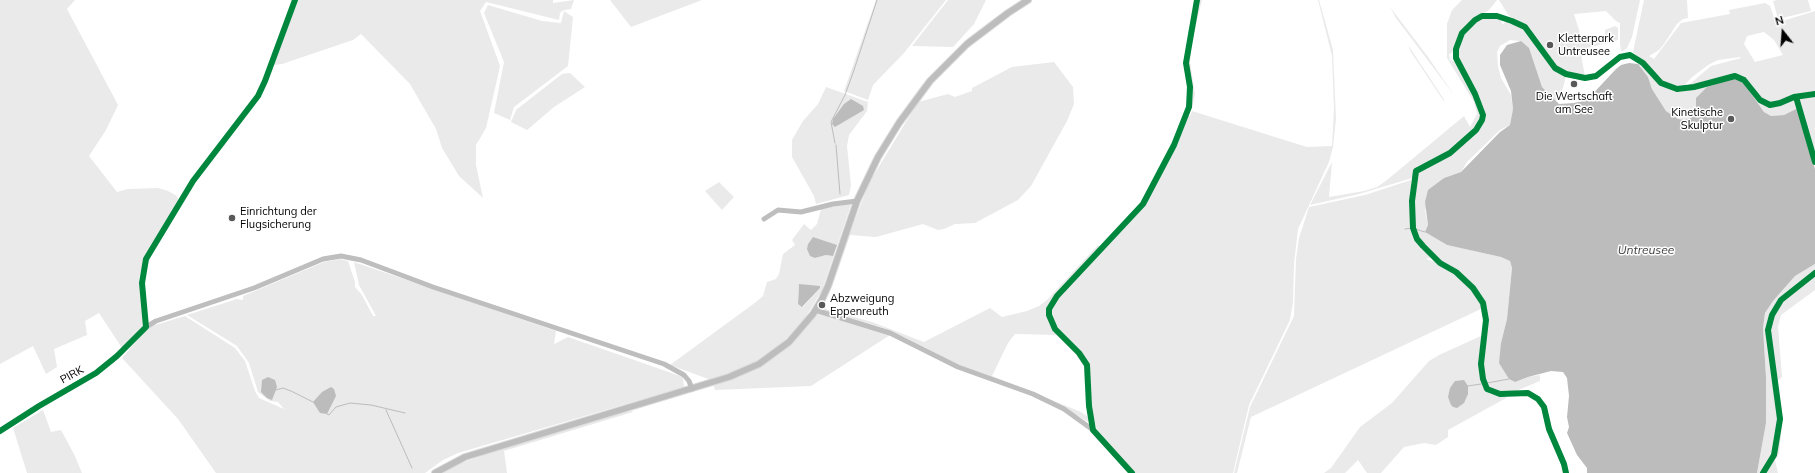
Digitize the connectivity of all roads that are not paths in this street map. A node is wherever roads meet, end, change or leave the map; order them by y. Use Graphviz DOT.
graph roads {
  1 [pos="1028,0"];
  2 [pos="857,201"];
  3 [pos="764,219"];
  4 [pos="815,310"];
  5 [pos="692,389"];
  6 [pos="0,430"];
  7 [pos="435,473"];
  8 [pos="1132,473"];
  1 -- 2 [label="main road"];
  2 -- 3 [label="street"];
  2 -- 4 [label="main road"];
  4 -- 5 [label="main road"];
  4 -- 8 [label="street"];
  5 -- 6 [label="street, PIRK"];
  5 -- 7 [label="main road"];
}
